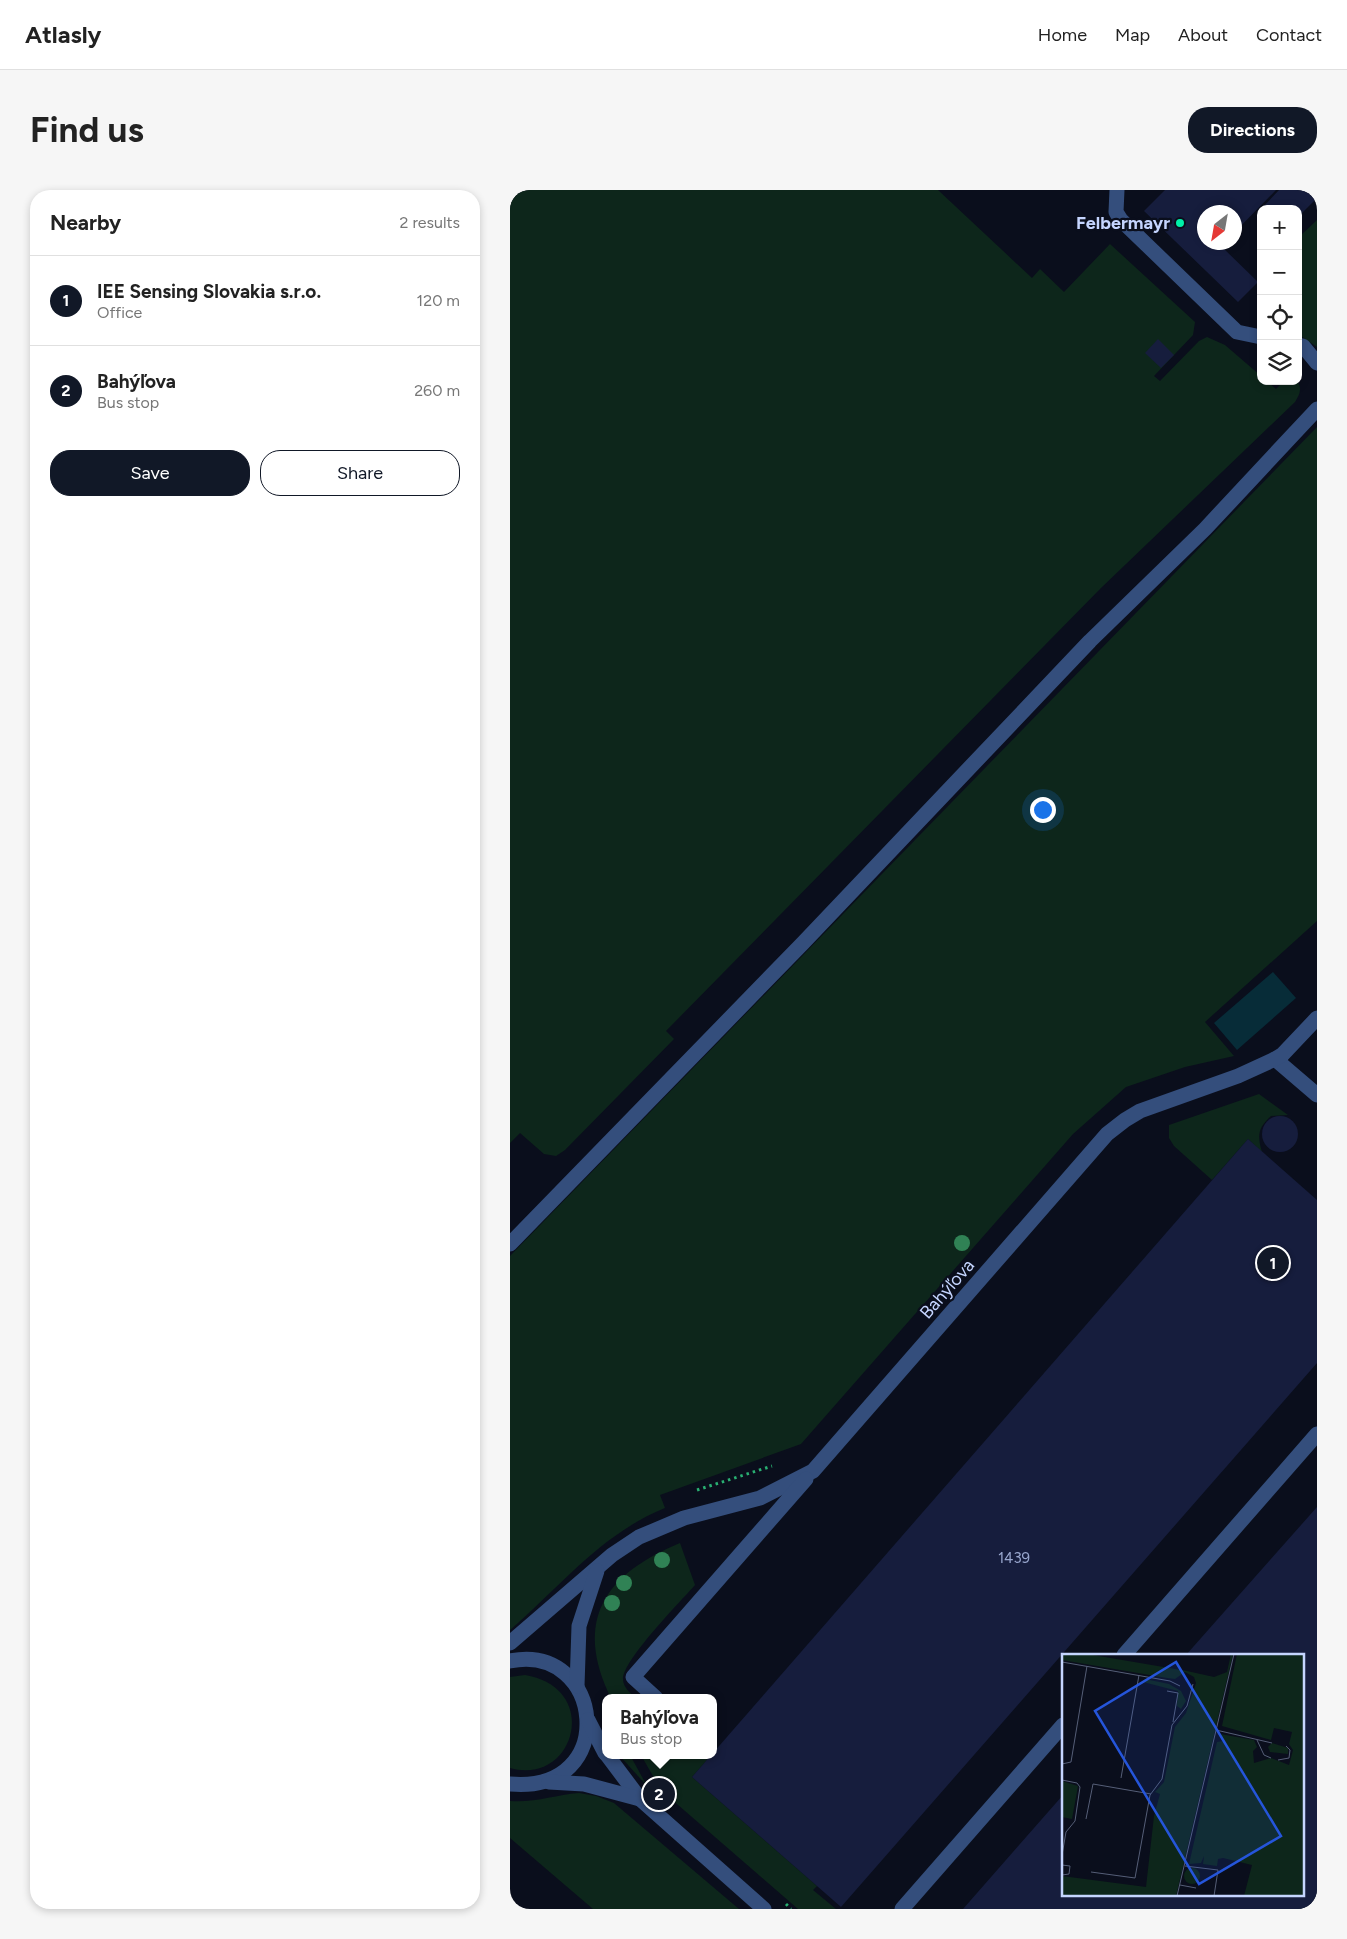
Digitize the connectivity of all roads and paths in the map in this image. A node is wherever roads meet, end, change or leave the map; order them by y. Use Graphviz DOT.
graph roads {
  1 [pos="1117,190"];
  2 [pos="1257,336"];
  3 [pos="1302,346"];
  4 [pos="1317,363"];
  5 [pos="1317,409"];
  6 [pos="1317,1018"];
  7 [pos="1276,1059"];
  8 [pos="1317,1096"];
  9 [pos="512,1237"];
  10 [pos="1317,1434"];
  11 [pos="813,1471"];
  12 [pos="597,1570"];
  13 [pos="510,1643"];
  14 [pos="1125,1654"];
  15 [pos="510,1662"];
  16 [pos="577,1686"];
  17 [pos="651,1694"];
  18 [pos="588,1720"];
  19 [pos="1062,1726"];
  20 [pos="602,1746"];
  21 [pos="610,1759"];
  22 [pos="548,1782"];
  23 [pos="510,1784"];
  24 [pos="640,1799"];
  25 [pos="764,1909"];
  26 [pos="902,1909"];
  1 -- 2 [label="lane"];
  3 -- 4 [label="lane"];
  5 -- 9 [label="lane"];
  6 -- 7 [label="lane, Bahýľova"];
  7 -- 8 [label="lane"];
  7 -- 11 [label="lane, Bahýľova"];
  10 -- 14 [label="lane"];
  11 -- 12 [label="lane, Bahýľova"];
  11 -- 17 [label="lane"];
  12 -- 13 [label="lane, Bahýľova"];
  12 -- 16 [label="lane"];
  15 -- 16 [label="lane"];
  16 -- 18 [label="lane"];
  18 -- 20 [label="lane"];
  18 -- 22 [label="lane"];
  19 -- 26 [label="lane"];
  21 -- 24 [label="lane"];
  22 -- 23 [label="lane"];
  22 -- 24 [label="lane"];
  24 -- 25 [label="lane"];
}
